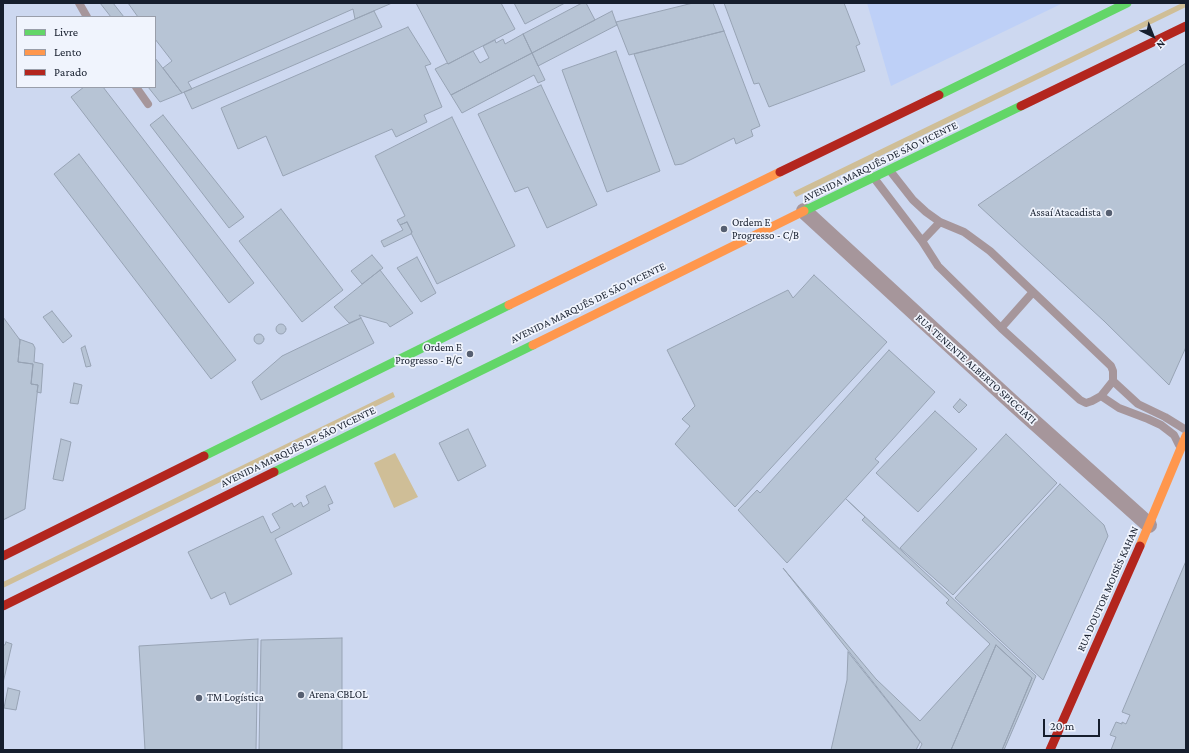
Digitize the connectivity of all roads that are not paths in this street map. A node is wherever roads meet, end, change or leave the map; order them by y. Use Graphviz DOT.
graph roads {
  1 [pos="79,3"];
  2 [pos="1127,3"];
  3 [pos="86,16"];
  4 [pos="1186,26"];
  5 [pos="137,88"];
  6 [pos="148,104"];
  7 [pos="890,170"];
  8 [pos="874,178"];
  9 [pos="804,211"];
  10 [pos="940,222"];
  11 [pos="922,241"];
  12 [pos="1033,292"];
  13 [pos="1001,328"];
  14 [pos="1112,381"];
  15 [pos="1100,396"];
  16 [pos="1186,430"];
  17 [pos="1186,436"];
  18 [pos="1181,449"];
  19 [pos="1149,525"];
  20 [pos="3,556"];
  21 [pos="3,606"];
  22 [pos="1050,750"];
  1 -- 3 [label="lane"];
  2 -- 20 [label="main road"];
  4 -- 7 [label="main road, AVENIDA MARQUÊS DE SÃO VICENTE"];
  5 -- 6 [label="lane"];
  7 -- 8 [label="main road, AVENIDA MARQUÊS DE SÃO VICENTE"];
  7 -- 10 [label="lane"];
  8 -- 9 [label="main road, AVENIDA MARQUÊS DE SÃO VICENTE"];
  8 -- 11 [label="lane"];
  9 -- 19 [label="street, RUA TENENTE ALBERTO SPICCIATI"];
  9 -- 21 [label="main road, AVENIDA MARQUÊS DE SÃO VICENTE"];
  10 -- 11 [label="lane"];
  10 -- 12 [label="lane"];
  11 -- 13 [label="lane"];
  12 -- 13 [label="lane"];
  12 -- 14 [label="lane"];
  13 -- 15 [label="lane"];
  14 -- 15 [label="lane"];
  14 -- 16 [label="lane"];
  15 -- 18 [label="lane"];
  17 -- 18 [label="main road, RUA DOUTOR MOISÉS KAHAN"];
  18 -- 19 [label="main road, RUA DOUTOR MOISÉS KAHAN"];
  19 -- 22 [label="main road, RUA DOUTOR MOISÉS KAHAN"];
}
